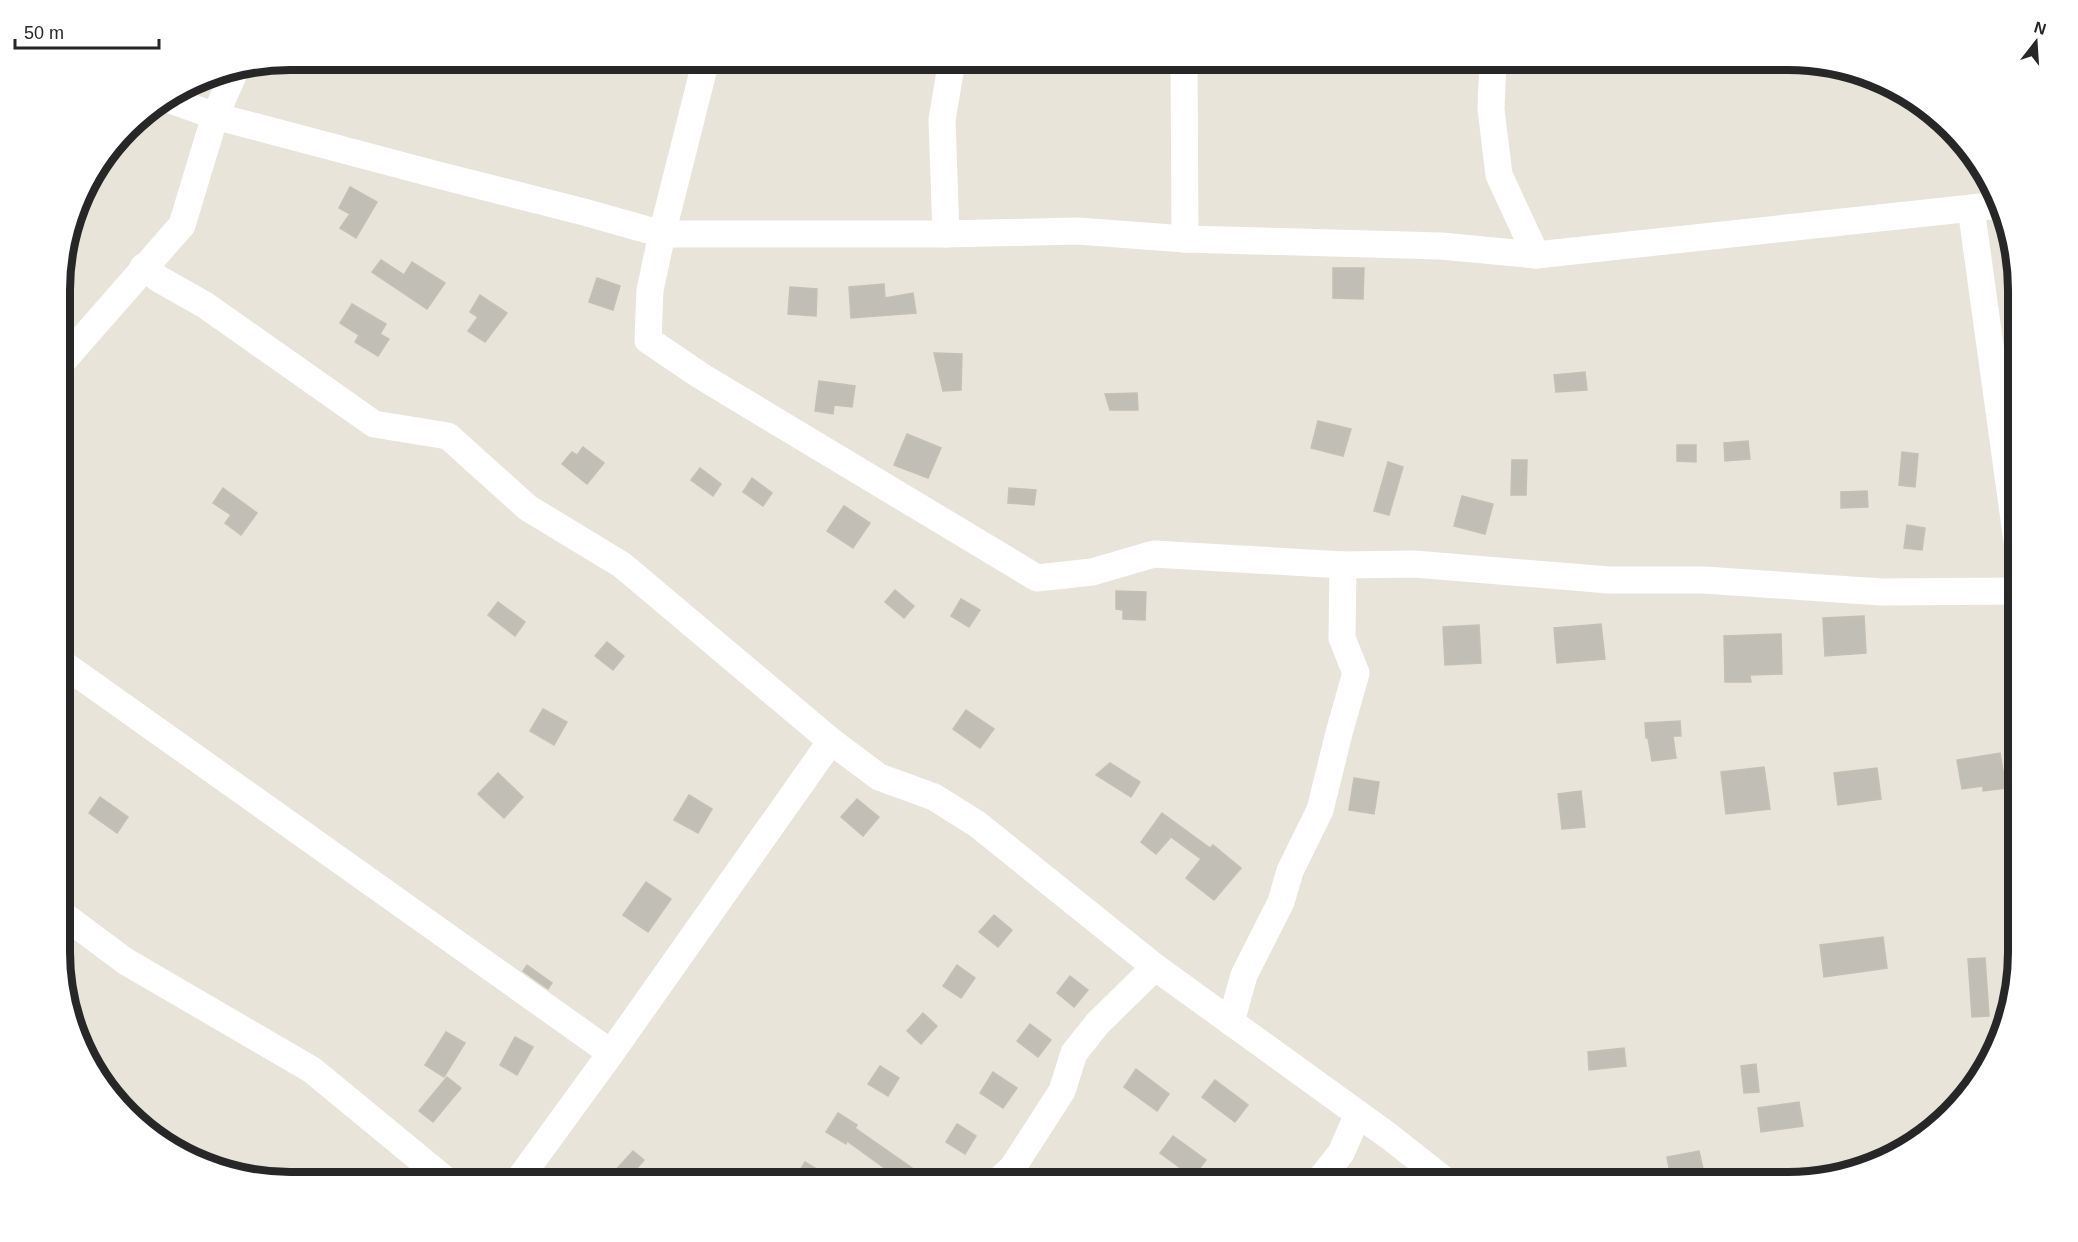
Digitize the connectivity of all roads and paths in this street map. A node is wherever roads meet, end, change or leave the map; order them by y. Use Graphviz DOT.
graph roads {
  1 [pos="703,70"];
  2 [pos="950,70"];
  3 [pos="1184,70"];
  4 [pos="1493,70"];
  5 [pos="232,79"];
  6 [pos="177,102"];
  7 [pos="215,116"];
  8 [pos="1991,206"];
  9 [pos="1971,208"];
  10 [pos="662,234"];
  11 [pos="946,234"];
  12 [pos="1185,239"];
  13 [pos="1536,255"];
  14 [pos="143,267"];
  15 [pos="70,353"];
  16 [pos="2008,473"];
  17 [pos="1343,565"];
  18 [pos="2008,591"];
  19 [pos="70,669"];
  20 [pos="831,741"];
  21 [pos="70,920"];
  22 [pos="1155,967"];
  23 [pos="1231,1022"];
  24 [pos="611,1053"];
  25 [pos="1358,1114"];
  26 [pos="436,1172"];
  27 [pos="524,1172"];
  28 [pos="1008,1172"];
  29 [pos="1326,1172"];
  30 [pos="1434,1172"];
  1 -- 10 [label="street"];
  2 -- 11 [label="street"];
  3 -- 12 [label="street"];
  4 -- 13 [label="street"];
  5 -- 7 [label="street"];
  6 -- 7 [label="street"];
  7 -- 10 [label="street"];
  7 -- 14 [label="street"];
  8 -- 9 [label="street"];
  9 -- 13 [label="street"];
  9 -- 16 [label="street"];
  10 -- 11 [label="street"];
  10 -- 17 [label="street"];
  11 -- 12 [label="street"];
  12 -- 13 [label="street"];
  14 -- 15 [label="street"];
  14 -- 20 [label="street"];
  17 -- 18 [label="street"];
  17 -- 23 [label="street"];
  19 -- 24 [label="street"];
  20 -- 22 [label="street"];
  20 -- 24 [label="street"];
  21 -- 26 [label="street"];
  22 -- 23 [label="street"];
  22 -- 28 [label="street"];
  23 -- 25 [label="street"];
  24 -- 27 [label="street"];
  25 -- 29 [label="street"];
  25 -- 30 [label="street"];
}
